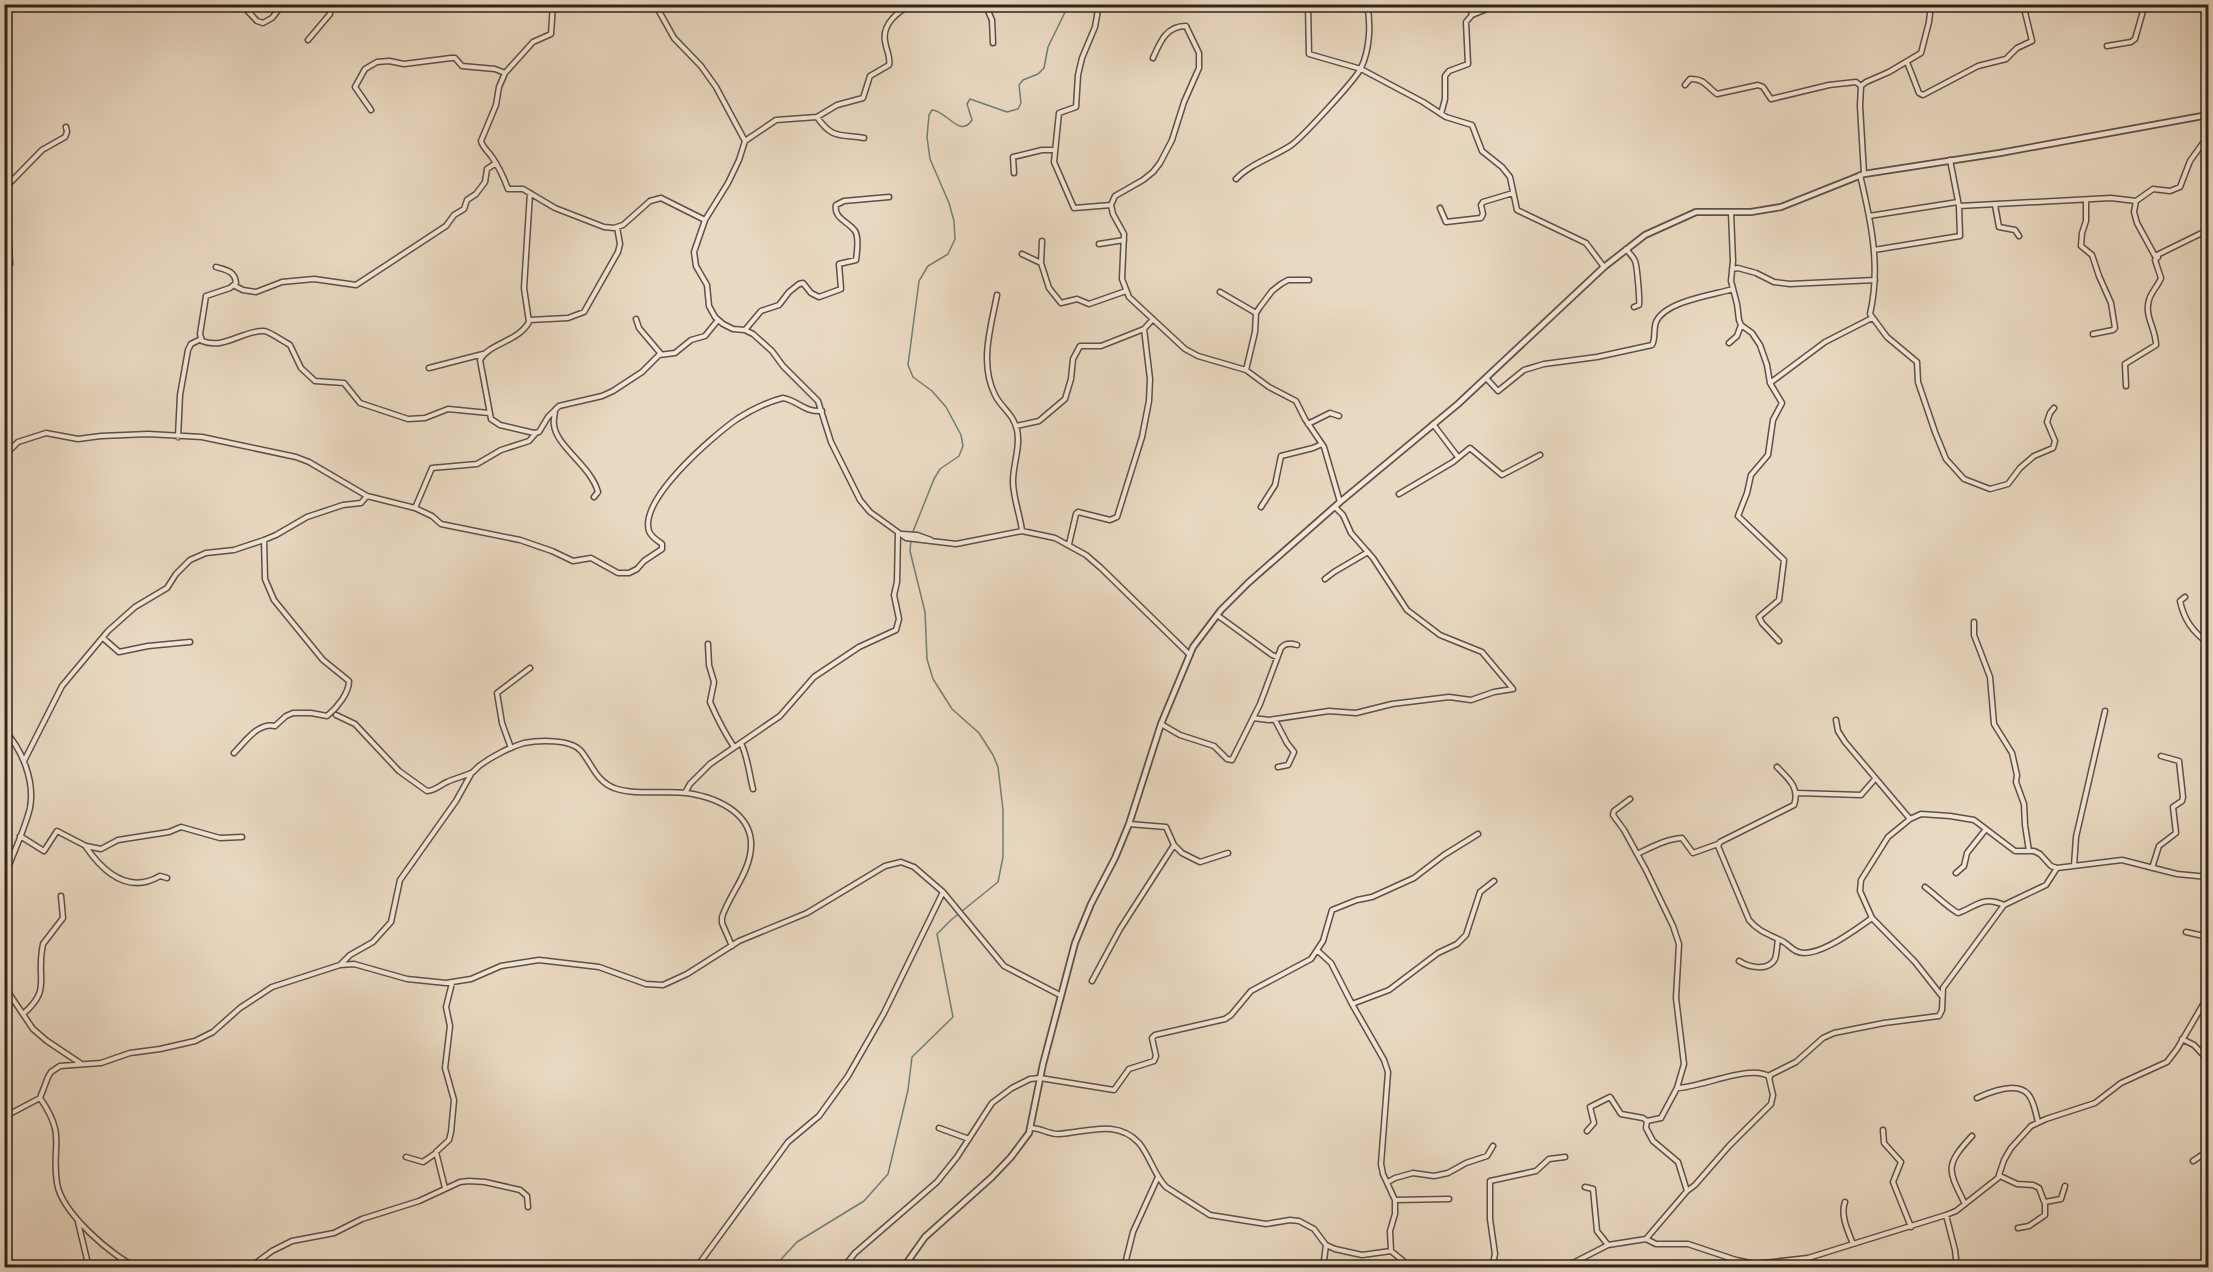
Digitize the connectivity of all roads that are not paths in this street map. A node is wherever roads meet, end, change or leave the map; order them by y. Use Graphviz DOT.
graph roads {
  1 [pos="241,4"];
  2 [pos="283,4"];
  3 [pos="329,4"];
  4 [pos="553,4"];
  5 [pos="656,4"];
  6 [pos="913,4"];
  7 [pos="985,4"];
  8 [pos="1099,4"];
  9 [pos="1308,4"];
  10 [pos="1366,4"];
  11 [pos="1469,4"];
  12 [pos="1493,4"];
  13 [pos="1931,4"];
  14 [pos="2023,4"];
  15 [pos="2145,4"];
  16 [pos="1471,15"];
  17 [pos="308,40"];
  18 [pos="993,43"];
  19 [pos="2107,46"];
  20 [pos="1153,58"];
  21 [pos="1907,62"];
  22 [pos="1361,69"];
  23 [pos="505,73"];
  24 [pos="1684,85"];
  25 [pos="1861,86"];
  26 [pos="371,110"];
  27 [pos="1441,114"];
  28 [pos="2207,116"];
  29 [pos="817,117"];
  30 [pos="2208,126"];
  31 [pos="66,127"];
  32 [pos="2208,136"];
  33 [pos="864,138"];
  34 [pos="745,141"];
  35 [pos="1055,150"];
  36 [pos="1950,160"];
  37 [pos="496,163"];
  38 [pos="1014,173"];
  39 [pos="1862,175"];
  40 [pos="1236,179"];
  41 [pos="4,189"];
  42 [pos="530,193"];
  43 [pos="1513,193"];
  44 [pos="889,197"];
  45 [pos="4,198"];
  46 [pos="2086,200"];
  47 [pos="2136,201"];
  48 [pos="1958,204"];
  49 [pos="1111,205"];
  50 [pos="1995,205"];
  51 [pos="1440,208"];
  52 [pos="1731,211"];
  53 [pos="1869,216"];
  54 [pos="705,220"];
  55 [pos="617,227"];
  56 [pos="2208,230"];
  57 [pos="2019,236"];
  58 [pos="1124,240"];
  59 [pos="1042,241"];
  60 [pos="1099,244"];
  61 [pos="1625,249"];
  62 [pos="1874,250"];
  63 [pos="1022,254"];
  64 [pos="2158,256"];
  65 [pos="1041,263"];
  66 [pos="10,264"];
  67 [pos="216,267"];
  68 [pos="1604,267"];
  69 [pos="1732,269"];
  70 [pos="1309,280"];
  71 [pos="1875,280"];
  72 [pos="235,286"];
  73 [pos="1733,289"];
  74 [pos="1126,291"];
  75 [pos="1220,292"];
  76 [pos="998,295"];
  77 [pos="1634,307"];
  78 [pos="1256,313"];
  79 [pos="1872,318"];
  80 [pos="636,319"];
  81 [pos="529,320"];
  82 [pos="718,320"];
  83 [pos="1153,320"];
  84 [pos="1741,325"];
  85 [pos="1144,329"];
  86 [pos="745,330"];
  87 [pos="2093,334"];
  88 [pos="201,339"];
  89 [pos="1729,343"];
  90 [pos="484,354"];
  91 [pos="661,354"];
  92 [pos="429,368"];
  93 [pos="1246,370"];
  94 [pos="1486,378"];
  95 [pos="1770,383"];
  96 [pos="2126,386"];
  97 [pos="2054,408"];
  98 [pos="555,410"];
  99 [pos="822,411"];
  100 [pos="489,412"];
  101 [pos="1339,416"];
  102 [pos="1308,424"];
  103 [pos="1432,424"];
  104 [pos="1016,426"];
  105 [pos="536,433"];
  106 [pos="178,436"];
  107 [pos="1322,444"];
  108 [pos="1540,455"];
  109 [pos="4,456"];
  110 [pos="1458,457"];
  111 [pos="1399,494"];
  112 [pos="367,496"];
  113 [pos="594,496"];
  114 [pos="1340,502"];
  115 [pos="1261,507"];
  116 [pos="1335,507"];
  117 [pos="415,508"];
  118 [pos="1022,531"];
  119 [pos="900,533"];
  120 [pos="264,540"];
  121 [pos="931,540"];
  122 [pos="1069,544"];
  123 [pos="1368,552"];
  124 [pos="1326,579"];
  125 [pos="2185,597"];
  126 [pos="1217,615"];
  127 [pos="1974,622"];
  128 [pos="103,638"];
  129 [pos="1779,641"];
  130 [pos="190,642"];
  131 [pos="2208,643"];
  132 [pos="708,644"];
  133 [pos="1297,645"];
  134 [pos="1190,655"];
  135 [pos="1277,657"];
  136 [pos="530,668"];
  137 [pos="2105,711"];
  138 [pos="336,715"];
  139 [pos="1253,718"];
  140 [pos="1275,720"];
  141 [pos="1836,720"];
  142 [pos="1161,724"];
  143 [pos="4,730"];
  144 [pos="741,743"];
  145 [pos="734,747"];
  146 [pos="511,748"];
  147 [pos="234,753"];
  148 [pos="2161,756"];
  149 [pos="24,761"];
  150 [pos="1278,767"];
  151 [pos="1777,767"];
  152 [pos="471,773"];
  153 [pos="1875,778"];
  154 [pos="753,789"];
  155 [pos="685,793"];
  156 [pos="1797,793"];
  157 [pos="1630,799"];
  158 [pos="1910,819"];
  159 [pos="1129,824"];
  160 [pos="1986,829"];
  161 [pos="1478,834"];
  162 [pos="20,836"];
  163 [pos="242,837"];
  164 [pos="1718,844"];
  165 [pos="1174,845"];
  166 [pos="86,846"];
  167 [pos="2029,851"];
  168 [pos="1228,853"];
  169 [pos="1637,854"];
  170 [pos="2074,866"];
  171 [pos="2057,868"];
  172 [pos="2152,868"];
  173 [pos="1956,873"];
  174 [pos="2208,877"];
  175 [pos="167,878"];
  176 [pos="4,879"];
  177 [pos="1494,881"];
  178 [pos="1925,887"];
  179 [pos="943,892"];
  180 [pos="61,896"];
  181 [pos="2004,905"];
  182 [pos="1872,918"];
  183 [pos="2186,932"];
  184 [pos="2208,937"];
  185 [pos="1778,939"];
  186 [pos="732,946"];
  187 [pos="1318,951"];
  188 [pos="1738,961"];
  189 [pos="340,965"];
  190 [pos="1092,981"];
  191 [pos="452,983"];
  192 [pos="4,987"];
  193 [pos="1060,995"];
  194 [pos="1941,996"];
  195 [pos="2208,996"];
  196 [pos="1352,1004"];
  197 [pos="23,1014"];
  198 [pos="2182,1040"];
  199 [pos="2208,1060"];
  200 [pos="80,1064"];
  201 [pos="1770,1077"];
  202 [pos="1040,1078"];
  203 [pos="1677,1088"];
  204 [pos="40,1098"];
  205 [pos="1977,1098"];
  206 [pos="4,1116"];
  207 [pos="1647,1121"];
  208 [pos="2038,1122"];
  209 [pos="939,1128"];
  210 [pos="1031,1128"];
  211 [pos="1883,1130"];
  212 [pos="1587,1131"];
  213 [pos="1972,1136"];
  214 [pos="969,1139"];
  215 [pos="1493,1146"];
  216 [pos="2208,1151"];
  217 [pos="436,1154"];
  218 [pos="406,1157"];
  219 [pos="1565,1157"];
  220 [pos="2193,1161"];
  221 [pos="1158,1176"];
  222 [pos="2000,1176"];
  223 [pos="1388,1182"];
  224 [pos="2065,1186"];
  225 [pos="1585,1187"];
  226 [pos="445,1188"];
  227 [pos="1687,1191"];
  228 [pos="1449,1199"];
  229 [pos="1395,1200"];
  230 [pos="1845,1202"];
  231 [pos="2044,1202"];
  232 [pos="1965,1204"];
  233 [pos="528,1207"];
  234 [pos="1946,1215"];
  235 [pos="77,1219"];
  236 [pos="1911,1227"];
  237 [pos="2019,1228"];
  238 [pos="1646,1239"];
  239 [pos="1853,1244"];
  240 [pos="1326,1245"];
  241 [pos="1608,1245"];
  242 [pos="1391,1251"];
  243 [pos="1808,1258"];
  244 [pos="89,1268"];
  245 [pos="139,1268"];
  246 [pos="249,1268"];
  247 [pos="696,1268"];
  248 [pos="843,1268"];
  249 [pos="903,1268"];
  250 [pos="1125,1268"];
  251 [pos="1323,1268"];
  252 [pos="1412,1268"];
  253 [pos="1492,1268"];
  254 [pos="1563,1268"];
  255 [pos="1812,1268"];
  256 [pos="1958,1268"];
  1 -- 2 [label="street"];
  3 -- 17 [label="street"];
  4 -- 23 [label="street"];
  5 -- 34 [label="street"];
  6 -- 29 [label="street"];
  7 -- 18 [label="street"];
  8 -- 35 [label="street"];
  9 -- 22 [label="street"];
  10 -- 22 [label="street"];
  11 -- 16 [label="street"];
  12 -- 16 [label="street"];
  13 -- 21 [label="street"];
  14 -- 21 [label="street"];
  15 -- 19 [label="street"];
  16 -- 27 [label="street"];
  20 -- 49 [label="street"];
  21 -- 25 [label="street"];
  22 -- 27 [label="street"];
  22 -- 40 [label="street"];
  23 -- 26 [label="street"];
  23 -- 37 [label="street"];
  24 -- 25 [label="street"];
  25 -- 39 [label="street"];
  27 -- 43 [label="street"];
  28 -- 30 [label="street"];
  28 -- 36 [label="street"];
  29 -- 33 [label="street"];
  29 -- 34 [label="street"];
  31 -- 41 [label="street"];
  32 -- 47 [label="street"];
  34 -- 54 [label="street"];
  35 -- 38 [label="street"];
  35 -- 49 [label="street"];
  36 -- 39 [label="street"];
  36 -- 48 [label="street"];
  37 -- 42 [label="street"];
  37 -- 72 [label="street"];
  39 -- 52 [label="street"];
  39 -- 53 [label="street"];
  42 -- 55 [label="street"];
  42 -- 81 [label="street"];
  43 -- 51 [label="street"];
  43 -- 68 [label="street"];
  44 -- 86 [label="street"];
  45 -- 66 [label="street"];
  46 -- 47 [label="street"];
  46 -- 50 [label="street"];
  46 -- 87 [label="street"];
  47 -- 64 [label="street"];
  48 -- 50 [label="street"];
  48 -- 53 [label="street"];
  48 -- 62 [label="street"];
  49 -- 58 [label="street"];
  50 -- 57 [label="street"];
  52 -- 61 [label="street"];
  52 -- 69 [label="street"];
  53 -- 62 [label="street"];
  54 -- 55 [label="street"];
  54 -- 82 [label="street"];
  55 -- 81 [label="street"];
  56 -- 64 [label="street"];
  58 -- 60 [label="street"];
  58 -- 74 [label="street"];
  59 -- 65 [label="street"];
  61 -- 68 [label="street"];
  61 -- 77 [label="street"];
  62 -- 71 [label="street"];
  63 -- 65 [label="street"];
  64 -- 96 [label="street"];
  65 -- 74 [label="street"];
  67 -- 72 [label="street"];
  68 -- 94 [label="street"];
  69 -- 71 [label="street"];
  69 -- 73 [label="street"];
  70 -- 78 [label="street"];
  71 -- 79 [label="street"];
  72 -- 88 [label="street"];
  73 -- 84 [label="street"];
  73 -- 94 [label="street"];
  74 -- 83 [label="street"];
  75 -- 78 [label="street"];
  76 -- 104 [label="street"];
  78 -- 93 [label="street"];
  79 -- 95 [label="street"];
  79 -- 97 [label="street"];
  80 -- 91 [label="street"];
  81 -- 90 [label="street"];
  82 -- 86 [label="street"];
  82 -- 91 [label="street"];
  83 -- 85 [label="street"];
  83 -- 93 [label="street"];
  84 -- 89 [label="street"];
  84 -- 95 [label="street"];
  85 -- 104 [label="street"];
  85 -- 122 [label="street"];
  86 -- 99 [label="street"];
  88 -- 100 [label="street"];
  88 -- 106 [label="street"];
  90 -- 92 [label="street"];
  90 -- 100 [label="street"];
  91 -- 98 [label="street"];
  93 -- 102 [label="street"];
  94 -- 103 [label="street"];
  95 -- 129 [label="street"];
  98 -- 105 [label="street"];
  98 -- 113 [label="street"];
  99 -- 117 [label="street"];
  99 -- 119 [label="street"];
  100 -- 105 [label="street"];
  101 -- 102 [label="street"];
  102 -- 107 [label="street"];
  103 -- 110 [label="street"];
  103 -- 114 [label="street"];
  104 -- 118 [label="street"];
  105 -- 117 [label="street"];
  106 -- 109 [label="street"];
  106 -- 112 [label="street"];
  107 -- 114 [label="street"];
  107 -- 115 [label="street"];
  108 -- 110 [label="street"];
  110 -- 111 [label="street"];
  112 -- 117 [label="street"];
  112 -- 120 [label="street"];
  114 -- 116 [label="street"];
  116 -- 123 [label="street"];
  116 -- 126 [label="street"];
  118 -- 121 [label="street"];
  118 -- 122 [label="street"];
  119 -- 121 [label="street"];
  119 -- 121 [label="street"];
  119 -- 144 [label="street"];
  120 -- 128 [label="street"];
  120 -- 147 [label="street"];
  122 -- 134 [label="street"];
  123 -- 124 [label="street"];
  123 -- 140 [label="street"];
  125 -- 131 [label="street"];
  126 -- 134 [label="street"];
  126 -- 135 [label="street"];
  127 -- 167 [label="street"];
  128 -- 130 [label="street"];
  128 -- 149 [label="street"];
  132 -- 145 [label="street"];
  133 -- 135 [label="street"];
  134 -- 142 [label="street"];
  135 -- 139 [label="street"];
  136 -- 146 [label="street"];
  137 -- 170 [label="street"];
  138 -- 152 [label="street"];
  139 -- 140 [label="street"];
  139 -- 142 [label="street"];
  140 -- 150 [label="street"];
  141 -- 153 [label="street"];
  142 -- 159 [label="street"];
  143 -- 149 [label="street"];
  144 -- 145 [label="street"];
  144 -- 154 [label="street"];
  145 -- 155 [label="street"];
  146 -- 152 [label="street"];
  146 -- 155 [label="street"];
  148 -- 172 [label="street"];
  149 -- 162 [label="street"];
  151 -- 156 [label="street"];
  152 -- 189 [label="street"];
  153 -- 156 [label="street"];
  153 -- 158 [label="street"];
  155 -- 186 [label="street"];
  156 -- 164 [label="street"];
  157 -- 169 [label="street"];
  158 -- 160 [label="street"];
  158 -- 182 [label="street"];
  159 -- 165 [label="street"];
  159 -- 193 [label="street"];
  160 -- 167 [label="street"];
  160 -- 173 [label="street"];
  161 -- 187 [label="street"];
  162 -- 166 [label="street"];
  162 -- 176 [label="street"];
  163 -- 166 [label="street"];
  164 -- 169 [label="street"];
  164 -- 185 [label="street"];
  165 -- 168 [label="street"];
  165 -- 190 [label="street"];
  166 -- 175 [label="street"];
  167 -- 171 [label="street"];
  169 -- 203 [label="street"];
  170 -- 171 [label="street"];
  170 -- 172 [label="street"];
  171 -- 181 [label="street"];
  172 -- 174 [label="street"];
  177 -- 196 [label="street"];
  178 -- 181 [label="street"];
  179 -- 186 [label="street"];
  179 -- 193 [label="street"];
  179 -- 247 [label="street"];
  180 -- 197 [label="street"];
  181 -- 194 [label="street"];
  182 -- 185 [label="street"];
  182 -- 194 [label="street"];
  183 -- 184 [label="street"];
  185 -- 188 [label="street"];
  186 -- 191 [label="street"];
  187 -- 196 [label="street"];
  187 -- 202 [label="street"];
  189 -- 191 [label="street"];
  189 -- 200 [label="street"];
  191 -- 217 [label="street"];
  192 -- 197 [label="street"];
  193 -- 202 [label="street"];
  194 -- 201 [label="street"];
  195 -- 198 [label="street"];
  196 -- 223 [label="street"];
  197 -- 200 [label="street"];
  198 -- 199 [label="street"];
  198 -- 208 [label="street"];
  200 -- 204 [label="street"];
  201 -- 203 [label="street"];
  201 -- 227 [label="street"];
  202 -- 210 [label="street"];
  202 -- 214 [label="street"];
  203 -- 207 [label="street"];
  204 -- 206 [label="street"];
  204 -- 235 [label="street"];
  205 -- 208 [label="street"];
  207 -- 212 [label="street"];
  207 -- 227 [label="street"];
  208 -- 222 [label="street"];
  209 -- 214 [label="street"];
  210 -- 221 [label="street"];
  210 -- 249 [label="street"];
  211 -- 236 [label="street"];
  213 -- 232 [label="street"];
  214 -- 248 [label="street"];
  215 -- 223 [label="street"];
  216 -- 220 [label="street"];
  217 -- 218 [label="street"];
  217 -- 226 [label="street"];
  219 -- 253 [label="street"];
  221 -- 240 [label="street"];
  221 -- 250 [label="street"];
  222 -- 231 [label="street"];
  222 -- 232 [label="street"];
  223 -- 229 [label="street"];
  224 -- 231 [label="street"];
  225 -- 241 [label="street"];
  226 -- 233 [label="street"];
  226 -- 246 [label="street"];
  227 -- 238 [label="street"];
  228 -- 229 [label="street"];
  229 -- 242 [label="street"];
  230 -- 239 [label="street"];
  231 -- 237 [label="street"];
  232 -- 234 [label="street"];
  234 -- 236 [label="street"];
  234 -- 256 [label="street"];
  235 -- 244 [label="street"];
  235 -- 245 [label="street"];
  236 -- 239 [label="street"];
  238 -- 241 [label="street"];
  238 -- 243 [label="street"];
  239 -- 243 [label="street"];
  240 -- 242 [label="street"];
  240 -- 251 [label="street"];
  241 -- 254 [label="street"];
  242 -- 252 [label="street"];
  243 -- 255 [label="street"];
}
